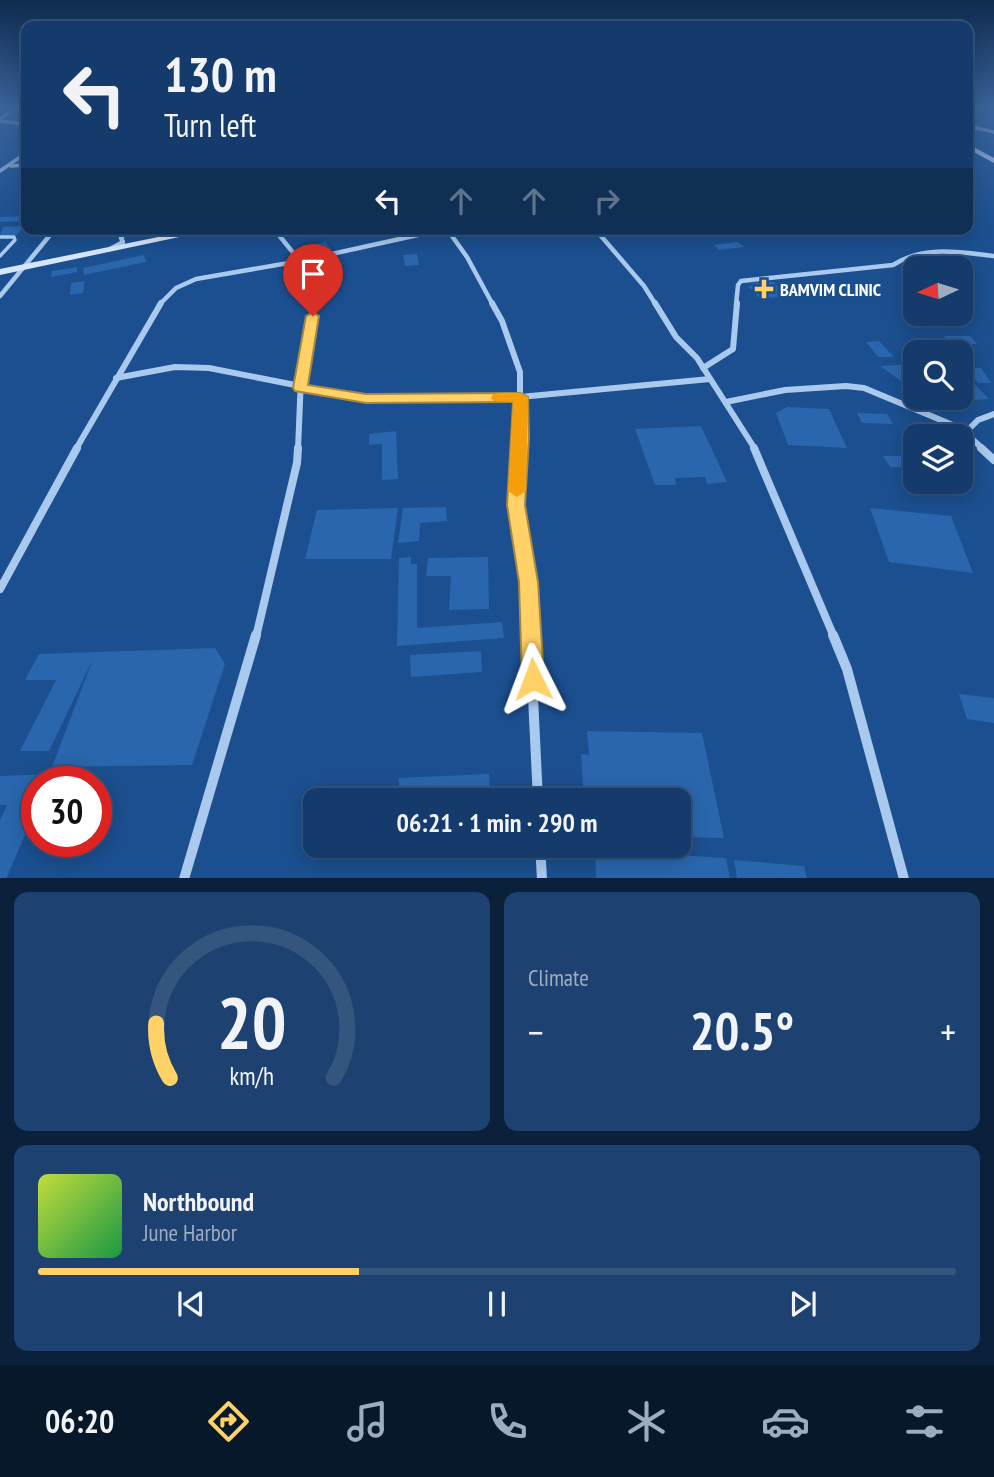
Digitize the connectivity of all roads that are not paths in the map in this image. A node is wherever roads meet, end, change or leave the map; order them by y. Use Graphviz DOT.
graph roads {
  1 [pos="973,149"];
  2 [pos="21,158"];
  3 [pos="994,161"];
  4 [pos="21,165"];
  5 [pos="10,166"];
  6 [pos="0,171"];
  7 [pos="50,235"];
  8 [pos="123,235"];
  9 [pos="185,235"];
  10 [pos="279,235"];
  11 [pos="414,235"];
  12 [pos="450,235"];
  13 [pos="600,235"];
  14 [pos="0,237"];
  15 [pos="101,253"];
  16 [pos="0,256"];
  17 [pos="994,256"];
  18 [pos="300,261"];
  19 [pos="23,268"];
  20 [pos="0,272"];
  21 [pos="0,296"];
  22 [pos="703,368"];
  23 [pos="116,378"];
  24 [pos="710,379"];
  25 [pos="300,388"];
  26 [pos="520,397"];
  27 [pos="726,402"];
  28 [pos="994,414"];
  29 [pos="951,424"];
  30 [pos="973,425"];
  31 [pos="973,440"];
  32 [pos="993,459"];
  33 [pos="0,589"];
  34 [pos="537,788"];
  35 [pos="541,858"];
  36 [pos="184,878"];
  37 [pos="542,878"];
  38 [pos="904,878"];
  1 -- 3 [label="street"];
  2 -- 5 [label="street"];
  4 -- 5 [label="street"];
  5 -- 6 [label="street"];
  7 -- 19 [label="street"];
  8 -- 15 [label="street"];
  9 -- 15 [label="street"];
  10 -- 18 [label="street"];
  11 -- 18 [label="street"];
  12 -- 26 [label="street"];
  13 -- 22 [label="street"];
  14 -- 16 [label="lane"];
  15 -- 19 [label="street"];
  17 -- 22 [label="street"];
  18 -- 23 [label="street"];
  18 -- 25 [label="street"];
  19 -- 20 [label="street"];
  19 -- 21 [label="street"];
  22 -- 24 [label="street"];
  23 -- 25 [label="street"];
  23 -- 33 [label="street"];
  24 -- 26 [label="street"];
  24 -- 27 [label="street"];
  25 -- 26 [label="street"];
  25 -- 36 [label="street"];
  26 -- 34 [label="street"];
  27 -- 29 [label="street"];
  27 -- 38 [label="street"];
  28 -- 30 [label="street"];
  31 -- 32 [label="street"];
  35 -- 37 [label="street"];
}
